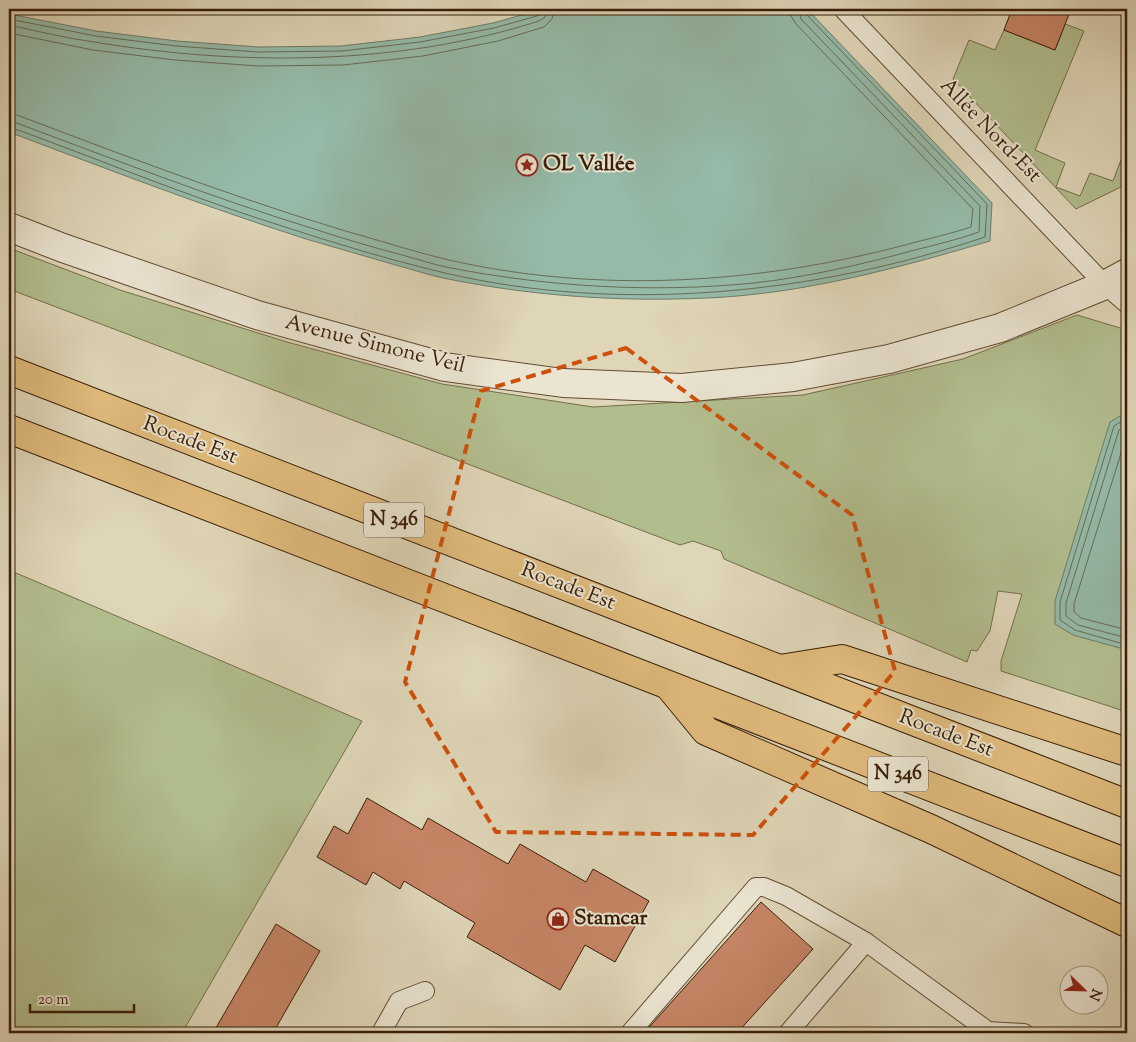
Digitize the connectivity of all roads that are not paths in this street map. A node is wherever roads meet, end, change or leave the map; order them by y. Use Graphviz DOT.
graph roads {
  1 [pos="843,9"];
  2 [pos="9,227"];
  3 [pos="1116,279"];
  4 [pos="1127,304"];
  5 [pos="9,370"];
  6 [pos="9,428"];
  7 [pos="779,669"];
  8 [pos="668,685"];
  9 [pos="1127,752"];
  10 [pos="1127,804"];
  11 [pos="1127,863"];
  12 [pos="1127,923"];
  13 [pos="866,942"];
  14 [pos="425,992"];
  15 [pos="989,1032"];
  16 [pos="381,1033"];
  17 [pos="630,1033"];
  18 [pos="788,1033"];
  19 [pos="1024,1033"];
  1 -- 3 [label="lane, Allée Nord-Est"];
  2 -- 3 [label="street, Avenue Simone Veil"];
  3 -- 4 [label="lane, Allée Nord-Est"];
  5 -- 7 [label="highway, Rocade Est / N 346"];
  6 -- 8 [label="highway, N 346"];
  7 -- 9 [label="highway"];
  7 -- 10 [label="highway, Rocade Est / N 346"];
  8 -- 11 [label="highway, N 346"];
  8 -- 12 [label="highway"];
  13 -- 15 [label="lane"];
  13 -- 17 [label="lane"];
  13 -- 18 [label="lane"];
  14 -- 16 [label="lane"];
  15 -- 19 [label="lane"];
}
